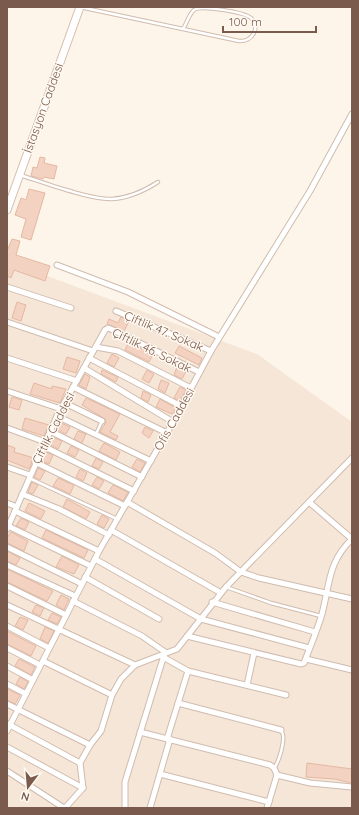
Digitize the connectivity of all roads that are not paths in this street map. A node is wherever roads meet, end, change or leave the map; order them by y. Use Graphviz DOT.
graph roads {
  1 [pos="80,7"];
  2 [pos="184,29"];
  3 [pos="352,114"];
  4 [pos="19,175"];
  5 [pos="158,182"];
  6 [pos="7,210"];
  7 [pos="57,265"];
  8 [pos="7,287"];
  9 [pos="71,308"];
  10 [pos="116,311"];
  11 [pos="7,322"];
  12 [pos="105,330"];
  13 [pos="219,337"];
  14 [pos="94,349"];
  15 [pos="211,351"];
  16 [pos="7,358"];
  17 [pos="90,358"];
  18 [pos="84,368"];
  19 [pos="199,372"];
  20 [pos="77,381"];
  21 [pos="73,387"];
  22 [pos="191,388"];
  23 [pos="7,391"];
  24 [pos="65,403"];
  25 [pos="181,406"];
  26 [pos="61,410"];
  27 [pos="58,416"];
  28 [pos="102,421"];
  29 [pos="173,422"];
  30 [pos="7,428"];
  31 [pos="50,431"];
  32 [pos="167,433"];
  33 [pos="96,434"];
  34 [pos="44,444"];
  35 [pos="352,458"];
  36 [pos="151,461"];
  37 [pos="35,462"];
  38 [pos="7,467"];
  39 [pos="29,476"];
  40 [pos="142,477"];
  41 [pos="134,491"];
  42 [pos="22,494"];
  43 [pos="309,502"];
  44 [pos="7,503"];
  45 [pos="126,504"];
  46 [pos="16,509"];
  47 [pos="117,520"];
  48 [pos="8,528"];
  49 [pos="110,532"];
  50 [pos="352,539"];
  51 [pos="7,547"];
  52 [pos="99,551"];
  53 [pos="95,559"];
  54 [pos="7,565"];
  55 [pos="91,566"];
  56 [pos="241,572"];
  57 [pos="85,577"];
  58 [pos="82,584"];
  59 [pos="7,586"];
  60 [pos="226,587"];
  61 [pos="221,593"];
  62 [pos="327,594"];
  63 [pos="74,599"];
  64 [pos="352,600"];
  65 [pos="212,602"];
  66 [pos="7,605"];
  67 [pos="66,615"];
  68 [pos="321,616"];
  69 [pos="159,619"];
  70 [pos="201,619"];
  71 [pos="7,626"];
  72 [pos="58,630"];
  73 [pos="316,632"];
  74 [pos="187,636"];
  75 [pos="7,648"];
  76 [pos="50,648"];
  77 [pos="310,648"];
  78 [pos="254,653"];
  79 [pos="164,654"];
  80 [pos="306,659"];
  81 [pos="42,663"];
  82 [pos="135,665"];
  83 [pos="7,666"];
  84 [pos="352,670"];
  85 [pos="188,671"];
  86 [pos="33,680"];
  87 [pos="7,684"];
  88 [pos="247,685"];
  89 [pos="26,694"];
  90 [pos="112,695"];
  91 [pos="286,695"];
  92 [pos="178,703"];
  93 [pos="7,704"];
  94 [pos="18,710"];
  95 [pos="8,725"];
  96 [pos="281,730"];
  97 [pos="7,731"];
  98 [pos="140,732"];
  99 [pos="168,739"];
  100 [pos="90,745"];
  101 [pos="7,747"];
  102 [pos="80,763"];
  103 [pos="274,768"];
  104 [pos="7,771"];
  105 [pos="160,774"];
  106 [pos="278,775"];
  107 [pos="352,787"];
  108 [pos="83,788"];
  109 [pos="269,802"];
  110 [pos="65,808"];
  111 [pos="125,808"];
  112 [pos="151,808"];
  113 [pos="267,808"];
  1 -- 2 [label="lane"];
  1 -- 4 [label="main road, İstasyon Caddesi"];
  2 -- 2 [label="lane"];
  3 -- 13 [label="street, Ofis Caddesi"];
  4 -- 5 [label="lane"];
  4 -- 6 [label="main road, İstasyon Caddesi"];
  7 -- 13 [label="street"];
  8 -- 9 [label="street"];
  10 -- 15 [label="street, Çiftlik 47. Sokak"];
  11 -- 14 [label="street"];
  12 -- 14 [label="street, Çiftlik Caddesi"];
  12 -- 19 [label="street, Çiftlik 46. Sokak"];
  13 -- 15 [label="street, Ofis Caddesi"];
  14 -- 17 [label="street, Çiftlik Caddesi"];
  14 -- 22 [label="street"];
  15 -- 19 [label="street, Ofis Caddesi"];
  16 -- 20 [label="street"];
  17 -- 18 [label="street, Çiftlik Caddesi"];
  17 -- 25 [label="street"];
  18 -- 20 [label="street, Çiftlik Caddesi"];
  18 -- 29 [label="street"];
  19 -- 22 [label="street, Ofis Caddesi"];
  20 -- 21 [label="street, Çiftlik Caddesi"];
  21 -- 24 [label="street, Çiftlik Caddesi"];
  21 -- 32 [label="street"];
  22 -- 25 [label="street, Ofis Caddesi"];
  23 -- 26 [label="street"];
  24 -- 26 [label="street, Çiftlik Caddesi"];
  24 -- 28 [label="street"];
  25 -- 29 [label="street, Ofis Caddesi"];
  26 -- 27 [label="street, Çiftlik Caddesi"];
  27 -- 31 [label="street, Çiftlik Caddesi"];
  27 -- 33 [label="street"];
  28 -- 33 [label="lane"];
  29 -- 32 [label="street, Ofis Caddesi"];
  30 -- 34 [label="street"];
  31 -- 34 [label="street, Çiftlik Caddesi"];
  31 -- 40 [label="street"];
  32 -- 36 [label="street, Ofis Caddesi"];
  33 -- 36 [label="street"];
  34 -- 37 [label="street, Çiftlik Caddesi"];
  34 -- 41 [label="street"];
  35 -- 43 [label="street"];
  36 -- 40 [label="street, Ofis Caddesi"];
  37 -- 39 [label="street, Çiftlik Caddesi"];
  37 -- 45 [label="street"];
  38 -- 39 [label="street"];
  39 -- 42 [label="street, Çiftlik Caddesi"];
  39 -- 47 [label="lane"];
  40 -- 41 [label="street, Ofis Caddesi"];
  41 -- 45 [label="street, Ofis Caddesi"];
  42 -- 46 [label="street, Çiftlik Caddesi"];
  42 -- 49 [label="street"];
  43 -- 50 [label="street"];
  43 -- 56 [label="street"];
  44 -- 46 [label="street"];
  45 -- 47 [label="street, Ofis Caddesi"];
  45 -- 56 [label="street"];
  46 -- 48 [label="street, Çiftlik Caddesi"];
  46 -- 52 [label="street"];
  47 -- 49 [label="street, Ofis Caddesi"];
  48 -- 55 [label="street"];
  49 -- 52 [label="street, Ofis Caddesi"];
  49 -- 61 [label="street"];
  50 -- 62 [label="street"];
  51 -- 58 [label="street"];
  52 -- 53 [label="street, Ofis Caddesi"];
  53 -- 55 [label="street, Ofis Caddesi"];
  53 -- 70 [label="street"];
  54 -- 63 [label="street"];
  55 -- 57 [label="street, Ofis Caddesi"];
  56 -- 60 [label="street"];
  56 -- 62 [label="street"];
  57 -- 58 [label="street, Ofis Caddesi"];
  57 -- 69 [label="street"];
  58 -- 63 [label="street, Ofis Caddesi"];
  59 -- 67 [label="street"];
  60 -- 61 [label="street"];
  60 -- 68 [label="lane"];
  61 -- 65 [label="street"];
  62 -- 64 [label="street"];
  62 -- 68 [label="street"];
  63 -- 67 [label="street, Ofis Caddesi"];
  63 -- 79 [label="street"];
  65 -- 70 [label="street"];
  65 -- 73 [label="street"];
  66 -- 72 [label="street"];
  67 -- 72 [label="street, Ofis Caddesi"];
  68 -- 73 [label="street"];
  70 -- 74 [label="street"];
  70 -- 77 [label="street"];
  71 -- 76 [label="street"];
  72 -- 76 [label="street, Ofis Caddesi"];
  72 -- 82 [label="street"];
  73 -- 77 [label="street"];
  74 -- 78 [label="street"];
  74 -- 79 [label="street"];
  75 -- 81 [label="street"];
  76 -- 81 [label="street, Ofis Caddesi"];
  77 -- 80 [label="street"];
  78 -- 80 [label="street"];
  78 -- 88 [label="street"];
  79 -- 82 [label="street"];
  79 -- 85 [label="street"];
  79 -- 98 [label="street"];
  80 -- 84 [label="street"];
  81 -- 86 [label="street, Ofis Caddesi"];
  81 -- 90 [label="street"];
  82 -- 90 [label="street"];
  83 -- 86 [label="street"];
  85 -- 88 [label="street"];
  85 -- 92 [label="street"];
  86 -- 89 [label="street, Ofis Caddesi"];
  87 -- 89 [label="street"];
  88 -- 91 [label="street"];
  89 -- 94 [label="street, Ofis Caddesi"];
  90 -- 100 [label="street"];
  92 -- 96 [label="street"];
  92 -- 99 [label="street"];
  93 -- 94 [label="street"];
  94 -- 95 [label="street, Ofis Caddesi"];
  94 -- 100 [label="street"];
  95 -- 97 [label="street, Ofis Caddesi"];
  95 -- 102 [label="street"];
  96 -- 103 [label="lane"];
  98 -- 99 [label="street"];
  98 -- 111 [label="street"];
  99 -- 103 [label="street"];
  99 -- 105 [label="street"];
  100 -- 102 [label="street"];
  101 -- 108 [label="street"];
  102 -- 108 [label="street"];
  103 -- 106 [label="street"];
  104 -- 110 [label="street"];
  105 -- 109 [label="street"];
  105 -- 112 [label="street"];
  106 -- 107 [label="street"];
  106 -- 109 [label="street"];
  108 -- 110 [label="street"];
  109 -- 113 [label="street"];
}
